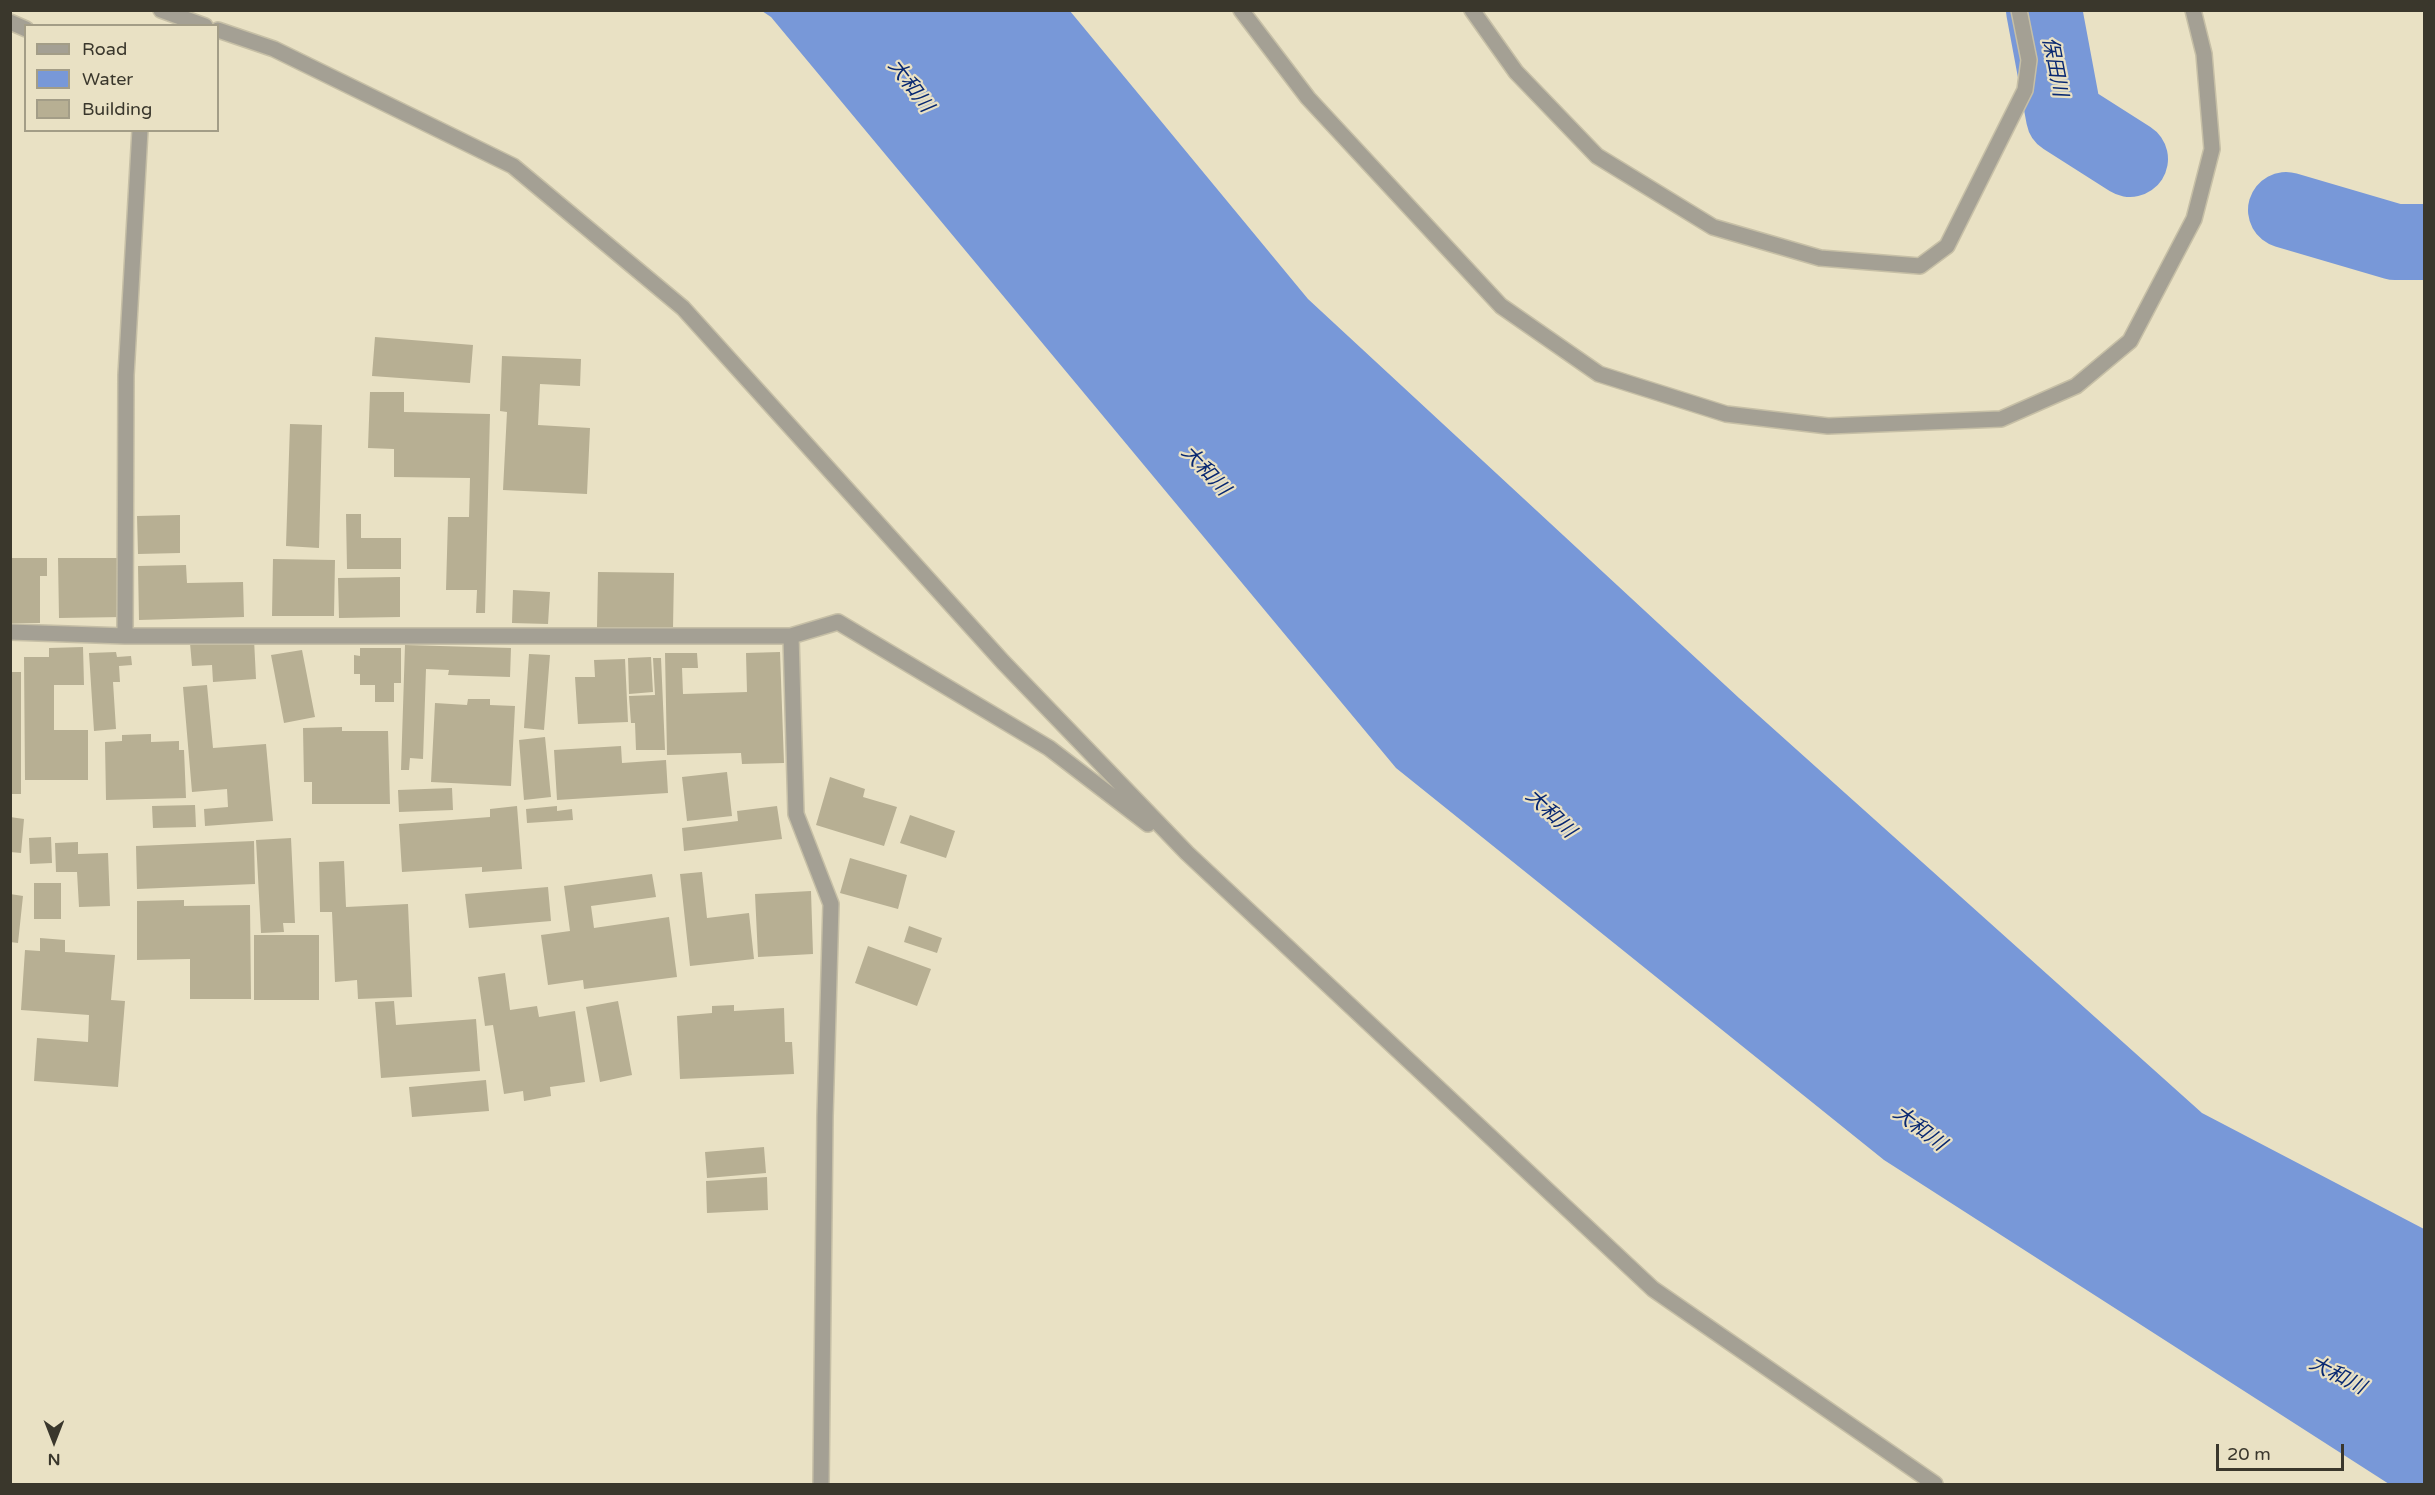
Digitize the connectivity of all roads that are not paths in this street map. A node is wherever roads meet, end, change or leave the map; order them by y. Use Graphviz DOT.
graph roads {
  1 [pos="161,10"];
  2 [pos="1241,10"];
  3 [pos="1472,10"];
  4 [pos="2019,10"];
  5 [pos="2193,10"];
  6 [pos="10,22"];
  7 [pos="200,24"];
  8 [pos="24,28"];
  9 [pos="219,30"];
  10 [pos="140,132"];
  11 [pos="10,632"];
  12 [pos="125,636"];
  13 [pos="791,636"];
  14 [pos="1187,853"];
  15 [pos="821,1485"];
  16 [pos="1935,1485"];
  1 -- 7 [label="street"];
  2 -- 5 [label="street"];
  3 -- 4 [label="street"];
  6 -- 8 [label="street"];
  9 -- 14 [label="street"];
  10 -- 12 [label="street"];
  11 -- 12 [label="street"];
  12 -- 13 [label="street"];
  13 -- 14 [label="street"];
  13 -- 15 [label="street"];
  14 -- 16 [label="street"];
}
